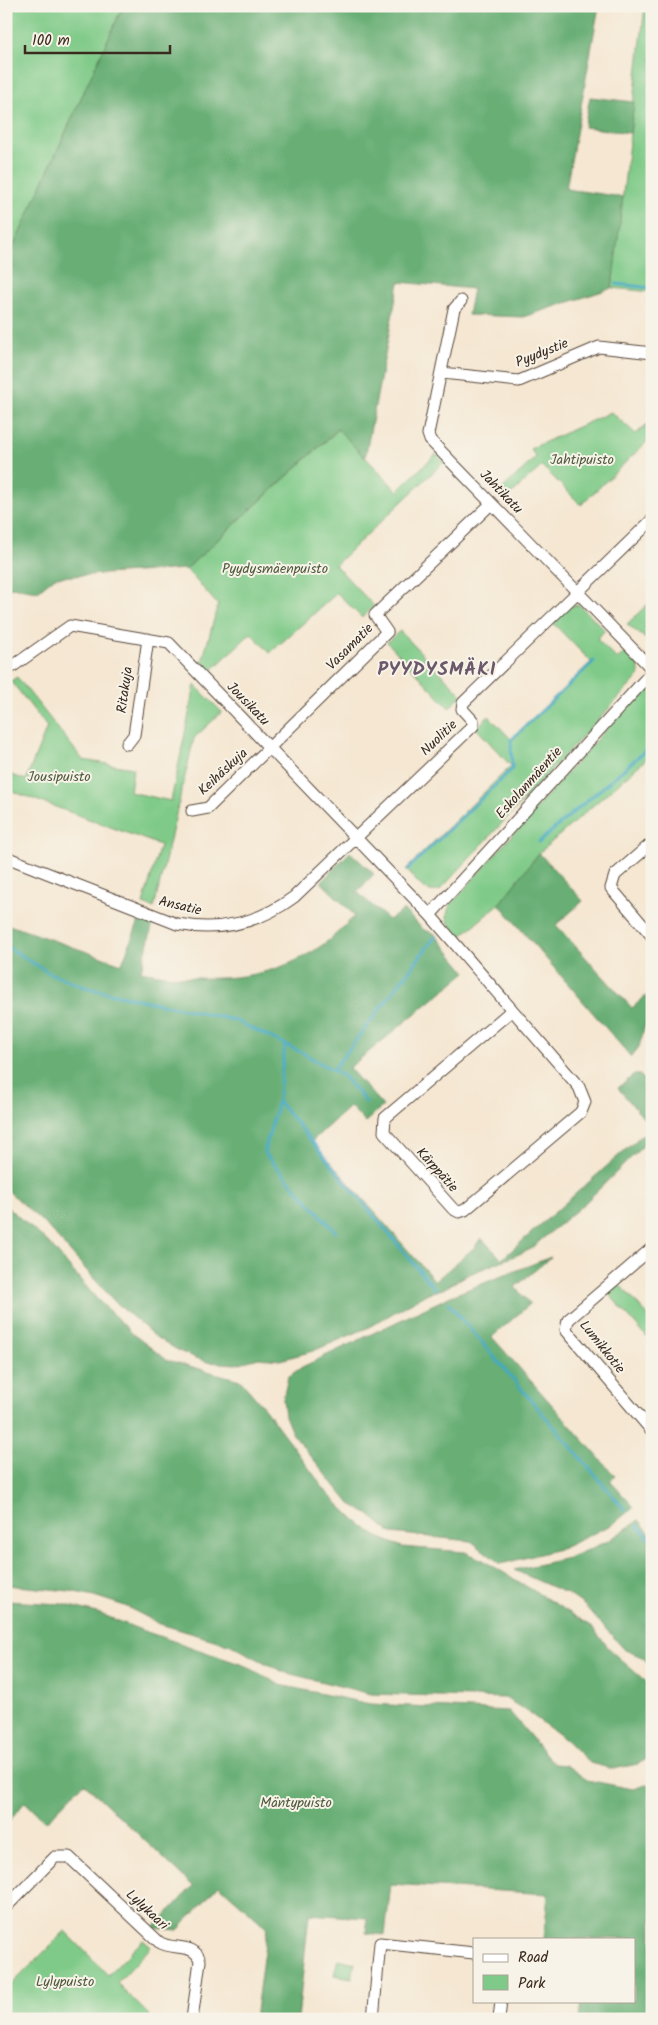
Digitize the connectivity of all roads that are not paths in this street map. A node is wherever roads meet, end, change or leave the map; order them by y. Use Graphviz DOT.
graph roads {
  1 [pos="462,301"];
  2 [pos="652,353"];
  3 [pos="442,373"];
  4 [pos="492,504"];
  5 [pos="652,520"];
  6 [pos="577,592"];
  7 [pos="148,639"];
  8 [pos="6,671"];
  9 [pos="652,671"];
  10 [pos="127,744"];
  11 [pos="270,748"];
  12 [pos="192,810"];
  13 [pos="356,838"];
  14 [pos="652,843"];
  15 [pos="6,857"];
  16 [pos="430,915"];
  17 [pos="652,936"];
  18 [pos="511,1011"];
  19 [pos="652,1248"];
  20 [pos="652,1430"];
  21 [pos="6,1907"];
  22 [pos="473,1952"];
  23 [pos="501,2002"];
  24 [pos="192,2019"];
  25 [pos="373,2019"];
  26 [pos="500,2019"];
  1 -- 3 [label="street, Jahtikatu"];
  2 -- 3 [label="street, Pyydystie"];
  3 -- 4 [label="street, Jahtikatu"];
  4 -- 6 [label="street, Jahtikatu"];
  4 -- 11 [label="street, Vasamatie"];
  5 -- 6 [label="street"];
  6 -- 9 [label="street, Jahtikatu"];
  6 -- 13 [label="street, Nuolitie"];
  7 -- 8 [label="street, Jousikatu"];
  7 -- 10 [label="street, Ritakuja"];
  7 -- 11 [label="street, Jousikatu"];
  9 -- 16 [label="street, Eskolanmäentie"];
  11 -- 12 [label="street, Keihäskuja"];
  11 -- 13 [label="street, Jousikatu"];
  13 -- 15 [label="street, Ansatie"];
  13 -- 16 [label="street, Jousikatu"];
  14 -- 17 [label="street"];
  16 -- 18 [label="street, Kärppätie"];
  18 -- 18 [label="street, Kärppätie"];
  19 -- 20 [label="street, Lumikkotie"];
  21 -- 24 [label="street, Lylykaari"];
  22 -- 25 [label="street"];
  23 -- 26 [label="street"];
}
